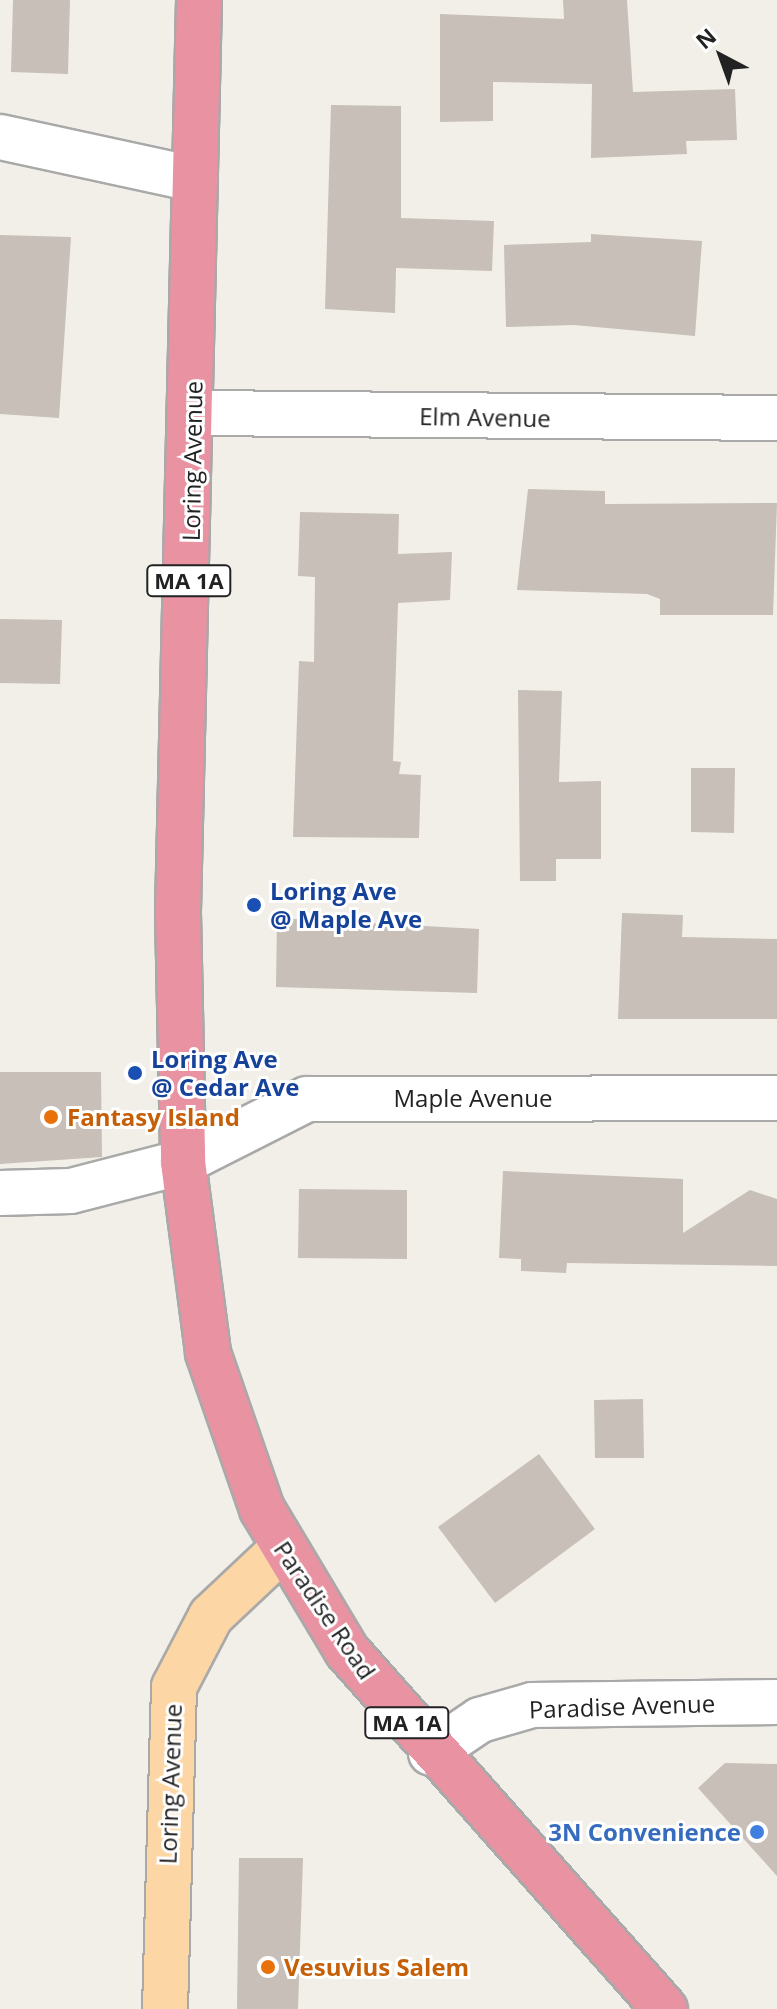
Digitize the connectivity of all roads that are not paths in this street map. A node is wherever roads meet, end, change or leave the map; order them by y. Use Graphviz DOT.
graph roads {
  1 [pos="199,0"];
  2 [pos="0,137"];
  3 [pos="195,179"];
  4 [pos="194,413"];
  5 [pos="777,418"];
  6 [pos="777,1098"];
  7 [pos="183,1162"];
  8 [pos="0,1193"];
  9 [pos="281,1550"];
  10 [pos="777,1702"];
  11 [pos="431,1753"];
  12 [pos="165,2009"];
  13 [pos="665,2009"];
  1 -- 3 [label="highway, Loring Avenue / MA 1A"];
  2 -- 3 [label="street"];
  3 -- 4 [label="highway, Loring Avenue / MA 1A"];
  4 -- 5 [label="street, Elm Avenue"];
  4 -- 7 [label="highway, Loring Avenue / MA 1A"];
  6 -- 7 [label="street, Maple Avenue"];
  7 -- 8 [label="street, Maple Avenue"];
  7 -- 9 [label="highway, Paradise Road / MA 1A"];
  9 -- 11 [label="highway, Paradise Road / MA 1A"];
  9 -- 12 [label="main road, Loring Avenue"];
  10 -- 11 [label="street, Paradise Avenue"];
  11 -- 13 [label="highway, Paradise Road / MA 1A"];
}
